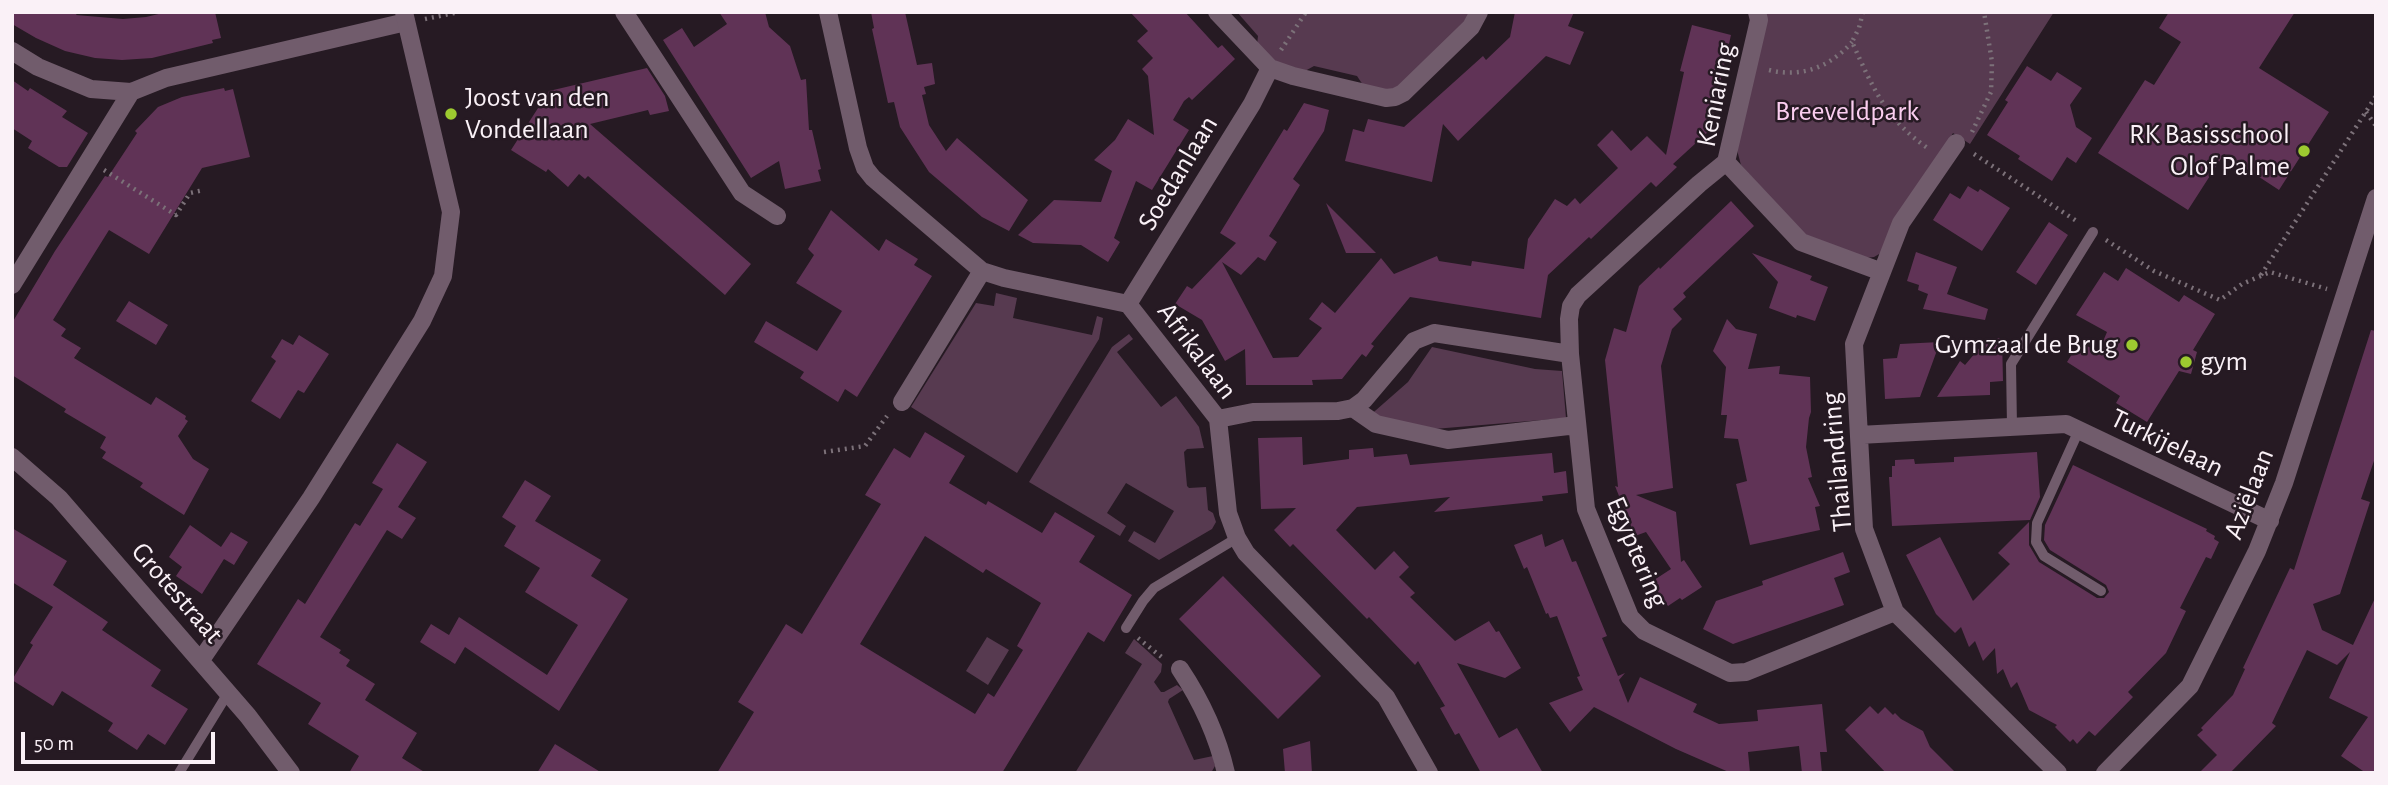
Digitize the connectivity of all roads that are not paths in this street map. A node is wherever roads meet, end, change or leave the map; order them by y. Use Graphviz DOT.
graph roads {
  1 [pos="624,12"];
  2 [pos="828,12"];
  3 [pos="1217,12"];
  4 [pos="1479,12"];
  5 [pos="1757,12"];
  6 [pos="405,17"];
  7 [pos="12,51"];
  8 [pos="1270,68"];
  9 [pos="131,92"];
  10 [pos="1960,146"];
  11 [pos="1726,162"];
  12 [pos="2376,198"];
  13 [pos="777,216"];
  14 [pos="2093,232"];
  15 [pos="982,271"];
  16 [pos="1882,272"];
  17 [pos="12,285"];
  18 [pos="1129,304"];
  19 [pos="1570,354"];
  20 [pos="902,402"];
  21 [pos="1353,408"];
  22 [pos="1218,419"];
  23 [pos="1577,425"];
  24 [pos="2012,427"];
  25 [pos="2079,430"];
  26 [pos="1859,435"];
  27 [pos="12,457"];
  28 [pos="2270,522"];
  29 [pos="1237,538"];
  30 [pos="2101,592"];
  31 [pos="1895,612"];
  32 [pos="1126,628"];
  33 [pos="201,660"];
  34 [pos="1180,669"];
  35 [pos="228,692"];
  36 [pos="179,773"];
  37 [pos="291,773"];
  38 [pos="1226,773"];
  39 [pos="1429,773"];
  40 [pos="2058,773"];
  41 [pos="2105,773"];
  1 -- 13 [label="street"];
  2 -- 15 [label="street, Afrikalaan"];
  3 -- 8 [label="street"];
  4 -- 8 [label="street"];
  5 -- 11 [label="street, Keniaring"];
  6 -- 9 [label="street"];
  6 -- 33 [label="street"];
  7 -- 9 [label="street"];
  8 -- 18 [label="street, Soedanlaan"];
  9 -- 17 [label="street"];
  10 -- 16 [label="street, Thailandring"];
  11 -- 16 [label="street, Keniaring"];
  11 -- 19 [label="street, Egyptering"];
  12 -- 28 [label="street, Aziëlaan"];
  14 -- 24 [label="lane"];
  15 -- 18 [label="street, Afrikalaan"];
  15 -- 20 [label="street"];
  16 -- 26 [label="street, Thailandring"];
  18 -- 22 [label="street, Afrikalaan"];
  19 -- 21 [label="street"];
  19 -- 23 [label="street, Egyptering"];
  21 -- 22 [label="street"];
  21 -- 23 [label="street"];
  22 -- 29 [label="street, Afrikalaan"];
  23 -- 31 [label="street, Egyptering"];
  24 -- 25 [label="street, Turkijelaan"];
  24 -- 26 [label="street, Turkijelaan"];
  25 -- 28 [label="street, Turkijelaan"];
  25 -- 30 [label="lane, Turkijelaan"];
  26 -- 31 [label="street, Thailandring"];
  27 -- 33 [label="street, Grotestraat"];
  28 -- 41 [label="street, Aziëlaan"];
  29 -- 32 [label="lane"];
  29 -- 39 [label="street, Afrikalaan"];
  31 -- 40 [label="street, Thailandring"];
  33 -- 35 [label="street, Grotestraat"];
  34 -- 38 [label="street"];
  35 -- 36 [label="lane"];
  35 -- 37 [label="street, Grotestraat"];
}
